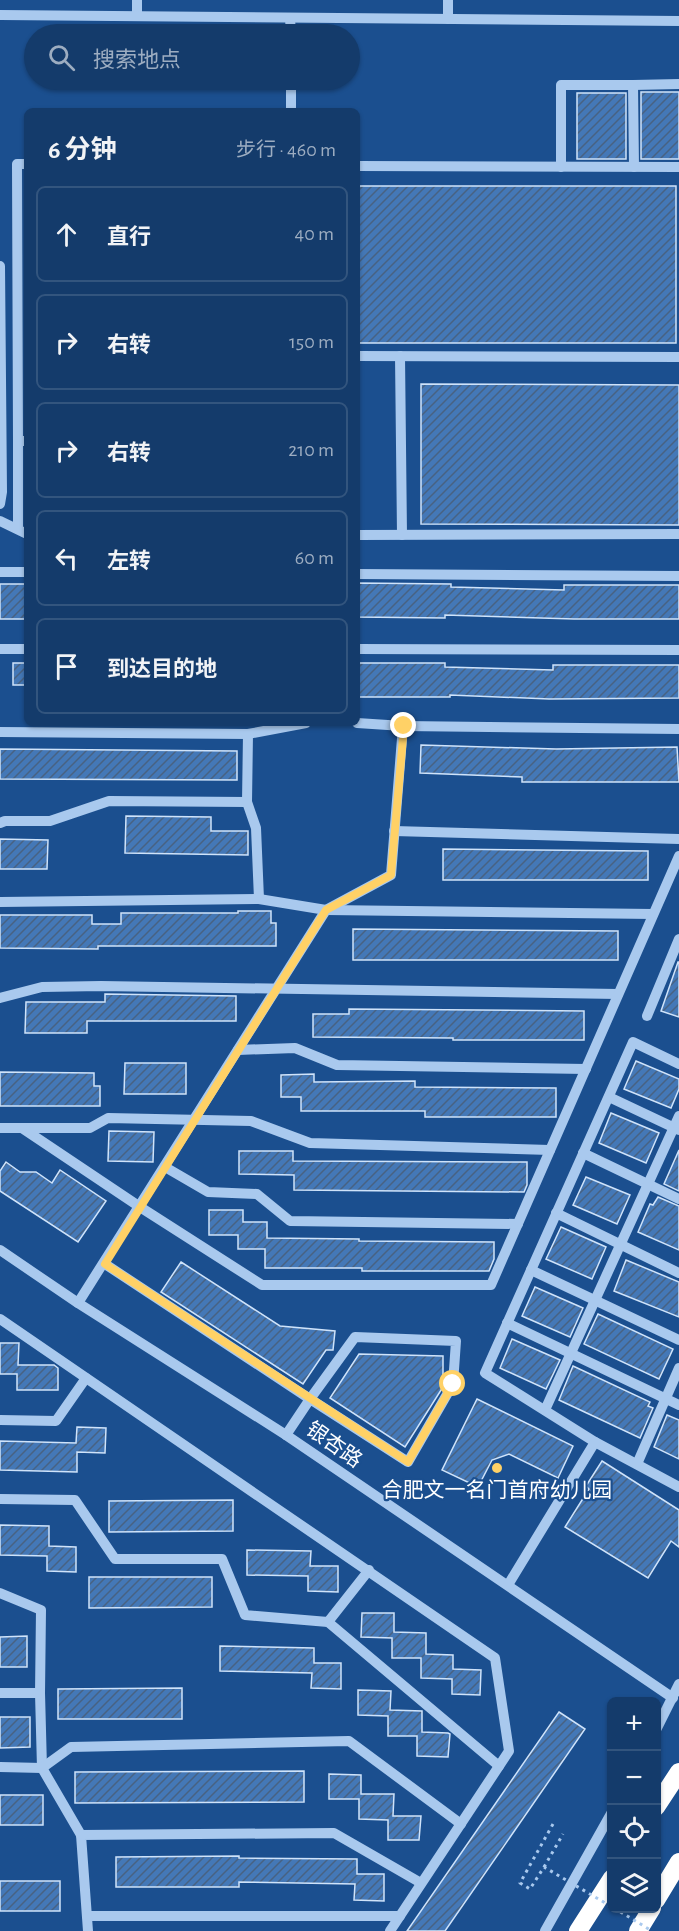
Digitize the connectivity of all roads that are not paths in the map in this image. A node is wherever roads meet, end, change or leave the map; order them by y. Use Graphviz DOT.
graph roads {
  1 [pos="137,0"];
  2 [pos="448,0"];
  3 [pos="0,15"];
  4 [pos="137,16"];
  5 [pos="290,18"];
  6 [pos="448,19"];
  7 [pos="679,21"];
  8 [pos="290,24"];
  9 [pos="679,84"];
  10 [pos="633,85"];
  11 [pos="291,90"];
  12 [pos="291,108"];
  13 [pos="24,164"];
  14 [pos="360,166"];
  15 [pos="561,167"];
  16 [pos="634,167"];
  17 [pos="679,167"];
  18 [pos="0,266"];
  19 [pos="360,356"];
  20 [pos="400,356"];
  21 [pos="679,357"];
  22 [pos="22,441"];
  23 [pos="0,504"];
  24 [pos="0,521"];
  25 [pos="22,532"];
  26 [pos="679,534"];
  27 [pos="360,535"];
  28 [pos="402,535"];
  29 [pos="0,572"];
  30 [pos="24,572"];
  31 [pos="360,574"];
  32 [pos="679,576"];
  33 [pos="0,649"];
  34 [pos="24,649"];
  35 [pos="360,649"];
  36 [pos="679,650"];
  37 [pos="360,723"];
  38 [pos="290,726"];
  39 [pos="404,726"];
  40 [pos="679,729"];
  41 [pos="0,732"];
  42 [pos="248,734"];
  43 [pos="247,802"];
  44 [pos="0,823"];
  45 [pos="394,831"];
  46 [pos="679,839"];
  47 [pos="679,856"];
  48 [pos="259,899"];
  49 [pos="0,902"];
  50 [pos="326,910"];
  51 [pos="653,914"];
  52 [pos="678,944"];
  53 [pos="277,988"];
  54 [pos="618,994"];
  55 [pos="0,998"];
  56 [pos="647,1016"];
  57 [pos="238,1050"];
  58 [pos="679,1064"];
  59 [pos="585,1069"];
  60 [pos="609,1097"];
  61 [pos="679,1116"];
  62 [pos="195,1119"];
  63 [pos="0,1128"];
  64 [pos="22,1128"];
  65 [pos="676,1128"];
  66 [pos="550,1150"];
  67 [pos="584,1153"];
  68 [pos="165,1167"];
  69 [pos="648,1184"];
  70 [pos="679,1199"];
  71 [pos="140,1207"];
  72 [pos="556,1213"];
  73 [pos="518,1224"];
  74 [pos="620,1244"];
  75 [pos="0,1250"];
  76 [pos="105,1264"];
  77 [pos="531,1270"];
  78 [pos="679,1273"];
  79 [pos="595,1300"];
  80 [pos="78,1303"];
  81 [pos="0,1319"];
  82 [pos="507,1323"];
  83 [pos="679,1340"];
  84 [pos="571,1353"];
  85 [pos="679,1368"];
  86 [pos="86,1378"];
  87 [pos="666,1399"];
  88 [pos="310,1400"];
  89 [pos="679,1405"];
  90 [pos="545,1410"];
  91 [pos="0,1420"];
  92 [pos="285,1435"];
  93 [pos="595,1442"];
  94 [pos="637,1464"];
  95 [pos="679,1487"];
  96 [pos="0,1499"];
  97 [pos="369,1570"];
  98 [pos="508,1585"];
  99 [pos="0,1593"];
  100 [pos="328,1622"];
  101 [pos="679,1684"];
  102 [pos="0,1693"];
  103 [pos="40,1693"];
  104 [pos="673,1698"];
  105 [pos="661,1722"];
  106 [pos="499,1766"];
  107 [pos="0,1767"];
  108 [pos="42,1768"];
  109 [pos="679,1772"];
  110 [pos="658,1805"];
  111 [pos="607,1821"];
  112 [pos="461,1824"];
  113 [pos="81,1835"];
  114 [pos="679,1862"];
  115 [pos="421,1883"];
  116 [pos="607,1886"];
  117 [pos="661,1893"];
  118 [pos="649,1913"];
  119 [pos="87,1916"];
  120 [pos="400,1916"];
  121 [pos="88,1931"];
  122 [pos="390,1931"];
  123 [pos="545,1931"];
  124 [pos="578,1931"];
  125 [pos="638,1931"];
  1 -- 4 [label="street"];
  2 -- 6 [label="street"];
  3 -- 4 [label="street"];
  4 -- 5 [label="street"];
  5 -- 6 [label="street"];
  5 -- 8 [label="street"];
  6 -- 7 [label="street"];
  9 -- 10 [label="street"];
  10 -- 15 [label="street"];
  10 -- 16 [label="street"];
  11 -- 12 [label="street"];
  13 -- 22 [label="street"];
  14 -- 15 [label="street"];
  15 -- 16 [label="street"];
  16 -- 17 [label="street"];
  18 -- 23 [label="street"];
  19 -- 20 [label="street"];
  20 -- 21 [label="street"];
  20 -- 28 [label="street"];
  22 -- 25 [label="street"];
  24 -- 25 [label="street"];
  26 -- 28 [label="street"];
  27 -- 28 [label="street"];
  29 -- 30 [label="street"];
  31 -- 32 [label="street"];
  33 -- 34 [label="street"];
  35 -- 36 [label="street"];
  37 -- 39 [label="street"];
  38 -- 42 [label="street"];
  39 -- 40 [label="street"];
  39 -- 45 [label="street"];
  41 -- 42 [label="street"];
  42 -- 43 [label="street"];
  43 -- 44 [label="street"];
  43 -- 48 [label="street"];
  45 -- 46 [label="street"];
  45 -- 50 [label="street"];
  47 -- 51 [label="street"];
  48 -- 49 [label="street"];
  48 -- 50 [label="street"];
  50 -- 51 [label="street"];
  50 -- 53 [label="street"];
  51 -- 54 [label="street"];
  52 -- 56 [label="street"];
  53 -- 54 [label="street"];
  53 -- 55 [label="street"];
  53 -- 57 [label="street"];
  54 -- 59 [label="street"];
  57 -- 59 [label="street"];
  57 -- 62 [label="street"];
  58 -- 60 [label="street"];
  59 -- 66 [label="street"];
  60 -- 65 [label="street"];
  60 -- 67 [label="street"];
  61 -- 65 [label="street"];
  62 -- 64 [label="street"];
  62 -- 66 [label="street"];
  62 -- 68 [label="street"];
  63 -- 64 [label="street"];
  64 -- 71 [label="street"];
  65 -- 69 [label="street"];
  66 -- 73 [label="street"];
  67 -- 69 [label="street"];
  67 -- 72 [label="street"];
  68 -- 71 [label="street"];
  68 -- 73 [label="street"];
  69 -- 70 [label="street"];
  69 -- 74 [label="street"];
  71 -- 73 [label="street"];
  71 -- 76 [label="street"];
  72 -- 74 [label="street"];
  72 -- 77 [label="street"];
  74 -- 78 [label="street"];
  74 -- 79 [label="street"];
  75 -- 80 [label="street, 银杏路"];
  76 -- 80 [label="street"];
  76 -- 88 [label="street"];
  77 -- 79 [label="street"];
  77 -- 82 [label="street"];
  79 -- 83 [label="street"];
  79 -- 84 [label="street"];
  80 -- 92 [label="street, 银杏路"];
  81 -- 86 [label="street"];
  82 -- 84 [label="street"];
  82 -- 90 [label="street"];
  84 -- 87 [label="street"];
  84 -- 90 [label="street"];
  85 -- 87 [label="street"];
  86 -- 91 [label="street"];
  86 -- 97 [label="street"];
  87 -- 89 [label="street"];
  87 -- 94 [label="street"];
  88 -- 88 [label="street"];
  88 -- 92 [label="street"];
  90 -- 93 [label="street"];
  92 -- 98 [label="street, 银杏路"];
  93 -- 94 [label="street"];
  93 -- 98 [label="street"];
  94 -- 95 [label="street"];
  96 -- 100 [label="street"];
  97 -- 100 [label="street"];
  97 -- 106 [label="street"];
  98 -- 104 [label="street, 银杏路"];
  99 -- 103 [label="street"];
  100 -- 106 [label="street"];
  101 -- 104 [label="street"];
  102 -- 103 [label="street"];
  103 -- 108 [label="street"];
  104 -- 105 [label="street"];
  106 -- 112 [label="street"];
  107 -- 108 [label="street"];
  108 -- 112 [label="street"];
  108 -- 113 [label="street"];
  109 -- 110 [label="highway"];
  111 -- 123 [label="street"];
  112 -- 115 [label="street"];
  113 -- 115 [label="street"];
  113 -- 119 [label="street"];
  114 -- 117 [label="highway"];
  115 -- 120 [label="street"];
  116 -- 124 [label="highway"];
  118 -- 125 [label="highway"];
  119 -- 120 [label="street"];
  119 -- 121 [label="street"];
  120 -- 122 [label="street"];
}
